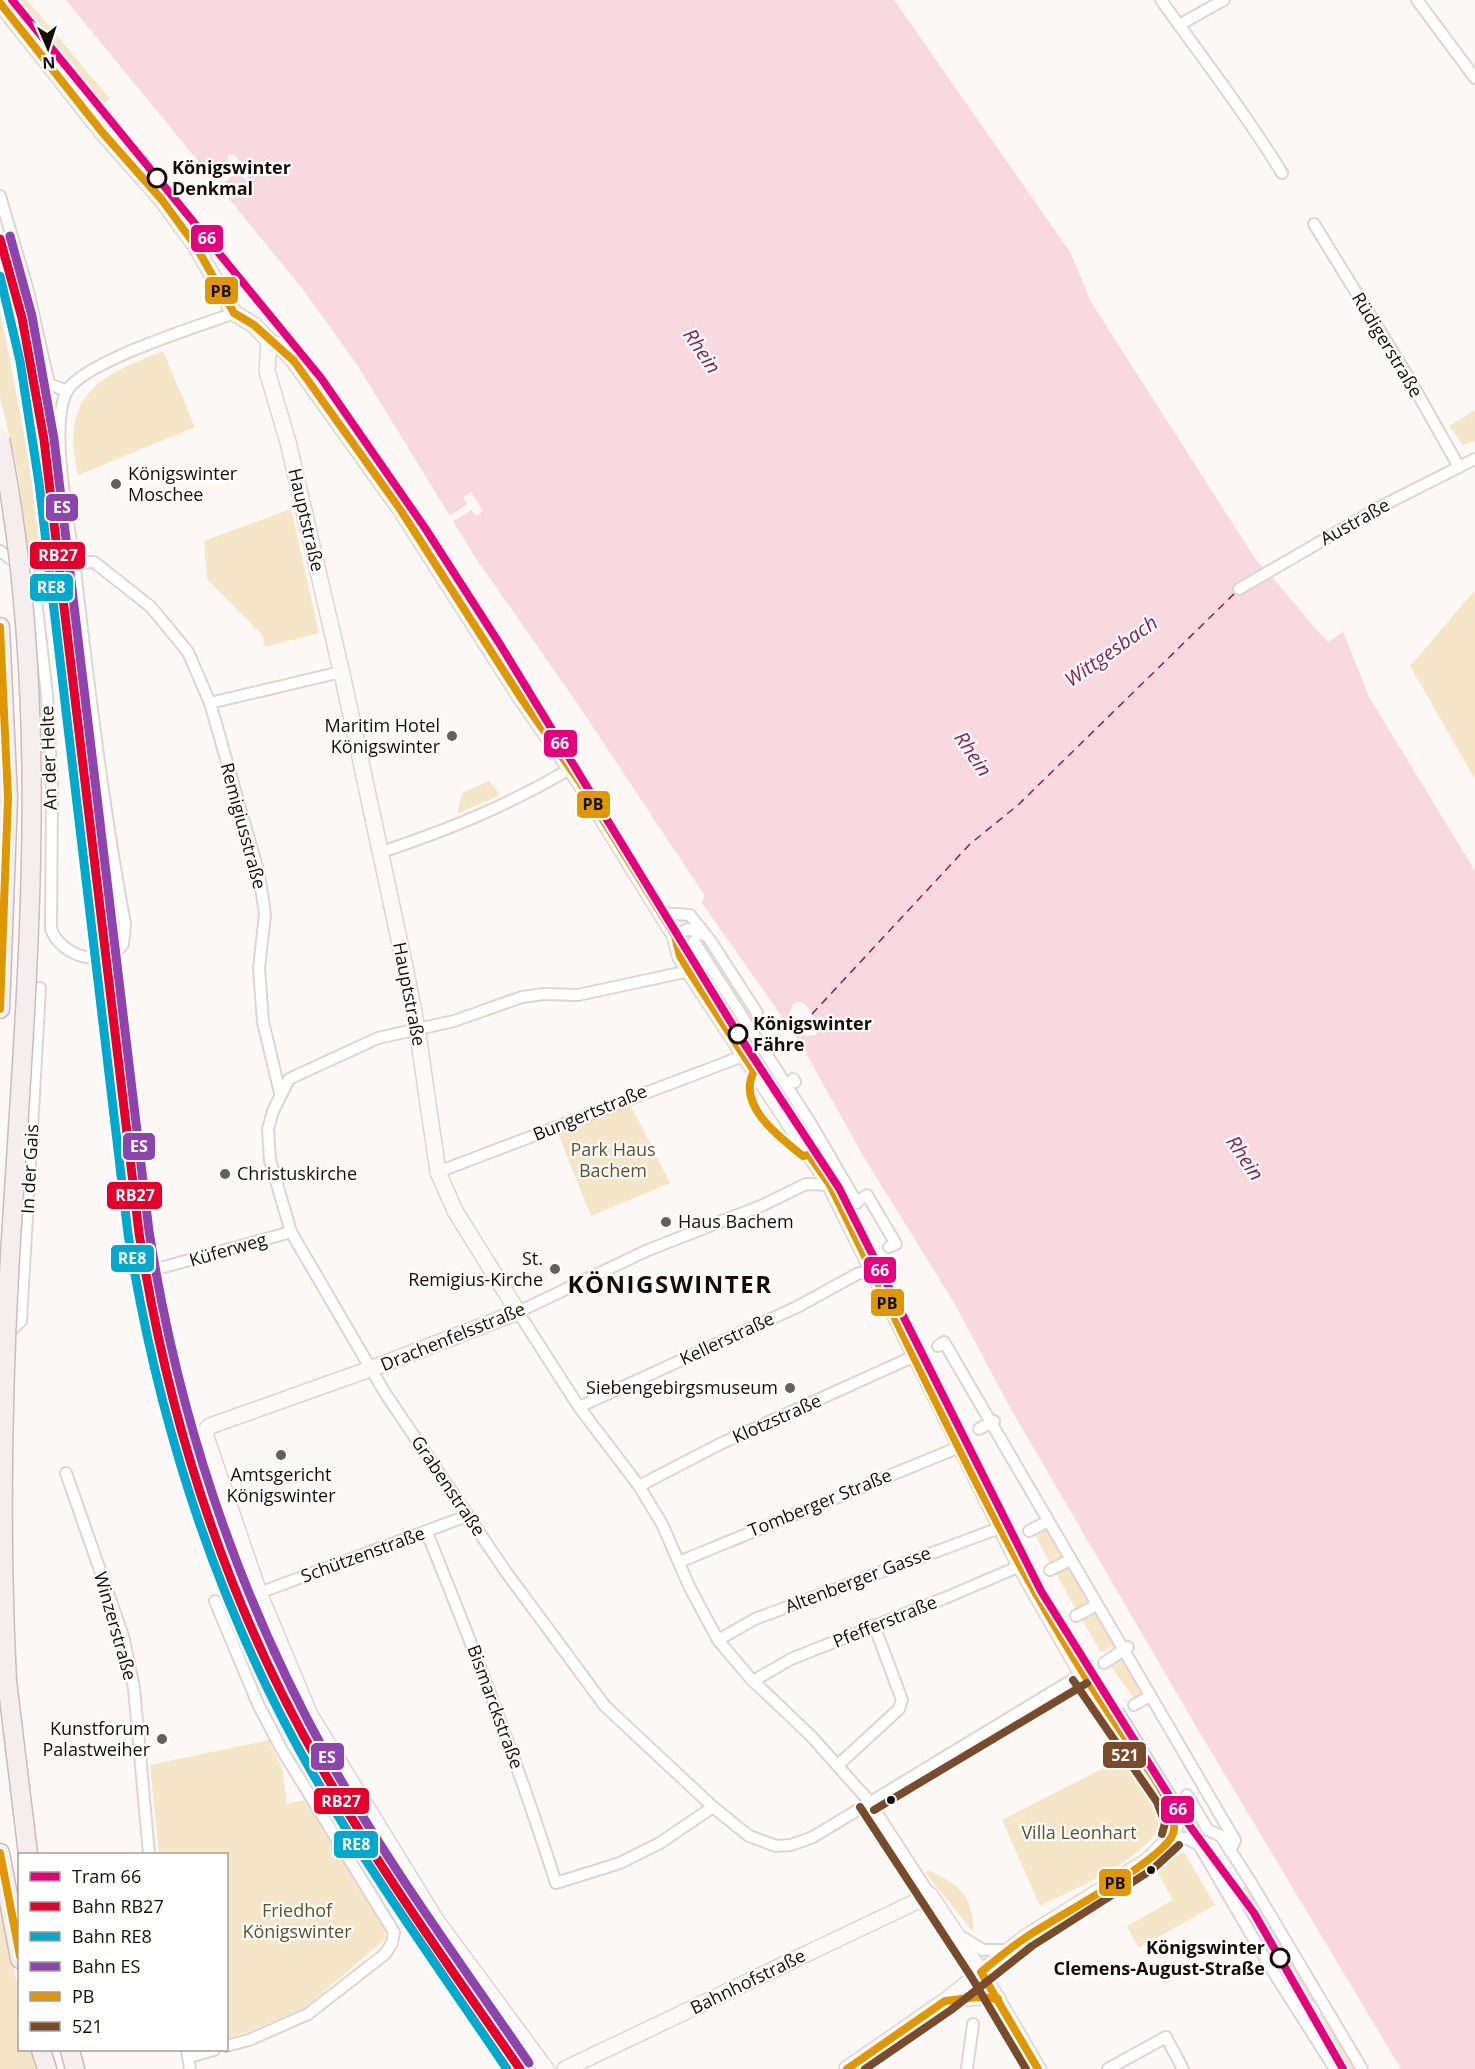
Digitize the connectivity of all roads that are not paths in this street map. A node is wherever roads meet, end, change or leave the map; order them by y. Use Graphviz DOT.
graph roads {
  1 [pos="1161,0"];
  2 [pos="1224,0"];
  3 [pos="1418,0"];
  4 [pos="0,3"];
  5 [pos="1179,25"];
  6 [pos="1475,78"];
  7 [pos="1282,173"];
  8 [pos="0,196"];
  9 [pos="1314,224"];
  10 [pos="234,313"];
  11 [pos="268,341"];
  12 [pos="67,391"];
  13 [pos="0,439"];
  14 [pos="1475,459"];
  15 [pos="1458,467"];
  16 [pos="0,551"];
  17 [pos="74,563"];
  18 [pos="1239,589"];
  19 [pos="0,627"];
  20 [pos="341,672"];
  21 [pos="210,703"];
  22 [pos="570,769"];
  23 [pos="379,853"];
  24 [pos="660,912"];
  25 [pos="706,935"];
  26 [pos="675,936"];
  27 [pos="694,941"];
  28 [pos="689,970"];
  29 [pos="40,988"];
  30 [pos="0,1009"];
  31 [pos="757,1013"];
  32 [pos="417,1028"];
  33 [pos="743,1056"];
  34 [pos="280,1093"];
  35 [pos="438,1172"];
  36 [pos="836,1179"];
  37 [pos="291,1232"];
  38 [pos="889,1247"];
  39 [pos="164,1268"];
  40 [pos="873,1269"];
  41 [pos="518,1312"];
  42 [pos="0,1341"];
  43 [pos="943,1343"];
  44 [pos="917,1355"];
  45 [pos="373,1368"];
  46 [pos="579,1407"];
  47 [pos="992,1422"];
  48 [pos="979,1429"];
  49 [pos="962,1446"];
  50 [pos="66,1473"];
  51 [pos="639,1486"];
  52 [pos="467,1516"];
  53 [pos="1048,1521"];
  54 [pos="1002,1527"];
  55 [pos="1029,1531"];
  56 [pos="427,1533"];
  57 [pos="1070,1560"];
  58 [pos="679,1562"];
  59 [pos="1020,1566"];
  60 [pos="1050,1570"];
  61 [pos="258,1593"];
  62 [pos="215,1601"];
  63 [pos="1096,1605"];
  64 [pos="1076,1616"];
  65 [pos="874,1625"];
  66 [pos="718,1640"];
  67 [pos="1125,1649"];
  68 [pos="1104,1663"];
  69 [pos="1082,1674"];
  70 [pos="753,1681"];
  71 [pos="1150,1696"];
  72 [pos="1134,1705"];
  73 [pos="1177,1738"];
  74 [pos="1164,1746"];
  75 [pos="838,1765"];
  76 [pos="1187,1795"];
  77 [pos="869,1801"];
  78 [pos="713,1807"];
  79 [pos="1221,1829"];
  80 [pos="1172,1837"];
  81 [pos="0,1853"];
  82 [pos="28,1853"];
  83 [pos="149,1853"];
  84 [pos="930,1895"];
  85 [pos="954,1932"];
  86 [pos="18,1948"];
  87 [pos="1008,1950"];
  88 [pos="981,1972"];
  89 [pos="998,2000"];
  90 [pos="945,2001"];
  91 [pos="973,2024"];
  92 [pos="228,2045"];
  93 [pos="42,2051"];
  94 [pos="70,2051"];
  95 [pos="188,2053"];
  96 [pos="47,2069"];
  97 [pos="75,2069"];
  98 [pos="190,2069"];
  99 [pos="546,2069"];
  100 [pos="566,2069"];
  101 [pos="847,2069"];
  102 [pos="968,2069"];
  103 [pos="1038,2069"];
  104 [pos="1108,2069"];
  105 [pos="1183,2069"];
  106 [pos="1335,2069"];
  107 [pos="1362,2069"];
  1 -- 5 [label="street"];
  2 -- 5 [label="street"];
  3 -- 6 [label="street"];
  4 -- 10 [label="street"];
  5 -- 7 [label="street"];
  8 -- 12 [label="street"];
  9 -- 15 [label="street, Rüdigerstraße"];
  10 -- 11 [label="street"];
  10 -- 12 [label="street"];
  11 -- 20 [label="street, Hauptstraße"];
  11 -- 22 [label="street"];
  12 -- 17 [label="street"];
  13 -- 82 [label="highway, bridge"];
  14 -- 15 [label="street, Austraße"];
  15 -- 18 [label="street, Austraße"];
  16 -- 17 [label="street, An der Helte"];
  17 -- 21 [label="street, Remigiusstraße"];
  19 -- 30 [label="highway"];
  20 -- 21 [label="street"];
  20 -- 23 [label="street, Hauptstraße"];
  21 -- 34 [label="street, Remigiusstraße"];
  22 -- 23 [label="street"];
  22 -- 24 [label="street"];
  23 -- 32 [label="street, Hauptstraße"];
  24 -- 25 [label="street"];
  24 -- 26 [label="street"];
  25 -- 26 [label="street"];
  25 -- 31 [label="street"];
  26 -- 28 [label="street"];
  27 -- 36 [label="street"];
  28 -- 32 [label="street, Grabenstraße"];
  28 -- 33 [label="street"];
  29 -- 42 [label="street, In der Gais"];
  32 -- 34 [label="street, Grabenstraße"];
  32 -- 35 [label="street, Hauptstraße"];
  33 -- 35 [label="street, Bungertstraße"];
  33 -- 36 [label="street"];
  34 -- 37 [label="street, Grabenstraße"];
  35 -- 41 [label="street, Hauptstraße"];
  36 -- 38 [label="street"];
  36 -- 40 [label="street"];
  36 -- 41 [label="street, Drachenfelsstraße"];
  37 -- 39 [label="street, Küferweg"];
  37 -- 45 [label="street, Grabenstraße"];
  40 -- 44 [label="street"];
  40 -- 46 [label="street, Kellerstraße"];
  41 -- 45 [label="street, Drachenfelsstraße"];
  41 -- 46 [label="street, Hauptstraße"];
  43 -- 47 [label="street"];
  44 -- 49 [label="street"];
  44 -- 51 [label="street, Klotzstraße"];
  45 -- 52 [label="street, Grabenstraße"];
  45 -- 61 [label="street, Drachenfelsstraße"];
  46 -- 51 [label="street, Hauptstraße"];
  47 -- 48 [label="street"];
  47 -- 53 [label="street"];
  49 -- 54 [label="street"];
  49 -- 58 [label="street, Tomberger Straße"];
  50 -- 83 [label="street, Winzerstraße"];
  51 -- 58 [label="street, Hauptstraße"];
  52 -- 56 [label="street, Schützenstraße"];
  52 -- 78 [label="street, Grabenstraße"];
  53 -- 55 [label="street"];
  53 -- 57 [label="street"];
  54 -- 59 [label="street"];
  54 -- 66 [label="street, Altenberger Gasse"];
  56 -- 61 [label="street, Schützenstraße"];
  56 -- 78 [label="street, Bismarckstraße"];
  57 -- 60 [label="street"];
  57 -- 63 [label="street"];
  58 -- 66 [label="street, Hauptstraße"];
  59 -- 65 [label="street, Pfefferstraße"];
  59 -- 69 [label="street"];
  61 -- 99 [label="street"];
  62 -- 92 [label="street"];
  63 -- 64 [label="street"];
  63 -- 67 [label="street"];
  65 -- 70 [label="street, Pfefferstraße"];
  65 -- 75 [label="street"];
  66 -- 70 [label="street, Hauptstraße"];
  67 -- 68 [label="street"];
  67 -- 71 [label="street"];
  69 -- 77 [label="street, Grabenstraße"];
  69 -- 80 [label="street"];
  70 -- 75 [label="street, Hauptstraße"];
  71 -- 72 [label="street"];
  71 -- 73 [label="street"];
  73 -- 74 [label="street"];
  73 -- 79 [label="street"];
  75 -- 77 [label="street, Hauptstraße"];
  76 -- 79 [label="street"];
  77 -- 78 [label="street, Grabenstraße"];
  77 -- 84 [label="street, Hauptstraße"];
  79 -- 107 [label="street"];
  80 -- 87 [label="street"];
  80 -- 106 [label="street"];
  81 -- 86 [label="highway"];
  84 -- 85 [label="street, Hauptstraße"];
  84 -- 100 [label="street, Bahnhofstraße"];
  85 -- 87 [label="street, Hauptstraße"];
  85 -- 88 [label="street, Hauptstraße"];
  87 -- 88 [label="street"];
  88 -- 89 [label="street, Hauptstraße"];
  88 -- 90 [label="street"];
  89 -- 90 [label="street"];
  89 -- 103 [label="street, Hauptstraße"];
  90 -- 101 [label="street"];
  91 -- 102 [label="street"];
  93 -- 96 [label="highway"];
  94 -- 97 [label="highway"];
  95 -- 98 [label="street"];
  104 -- 105 [label="street"];
}
